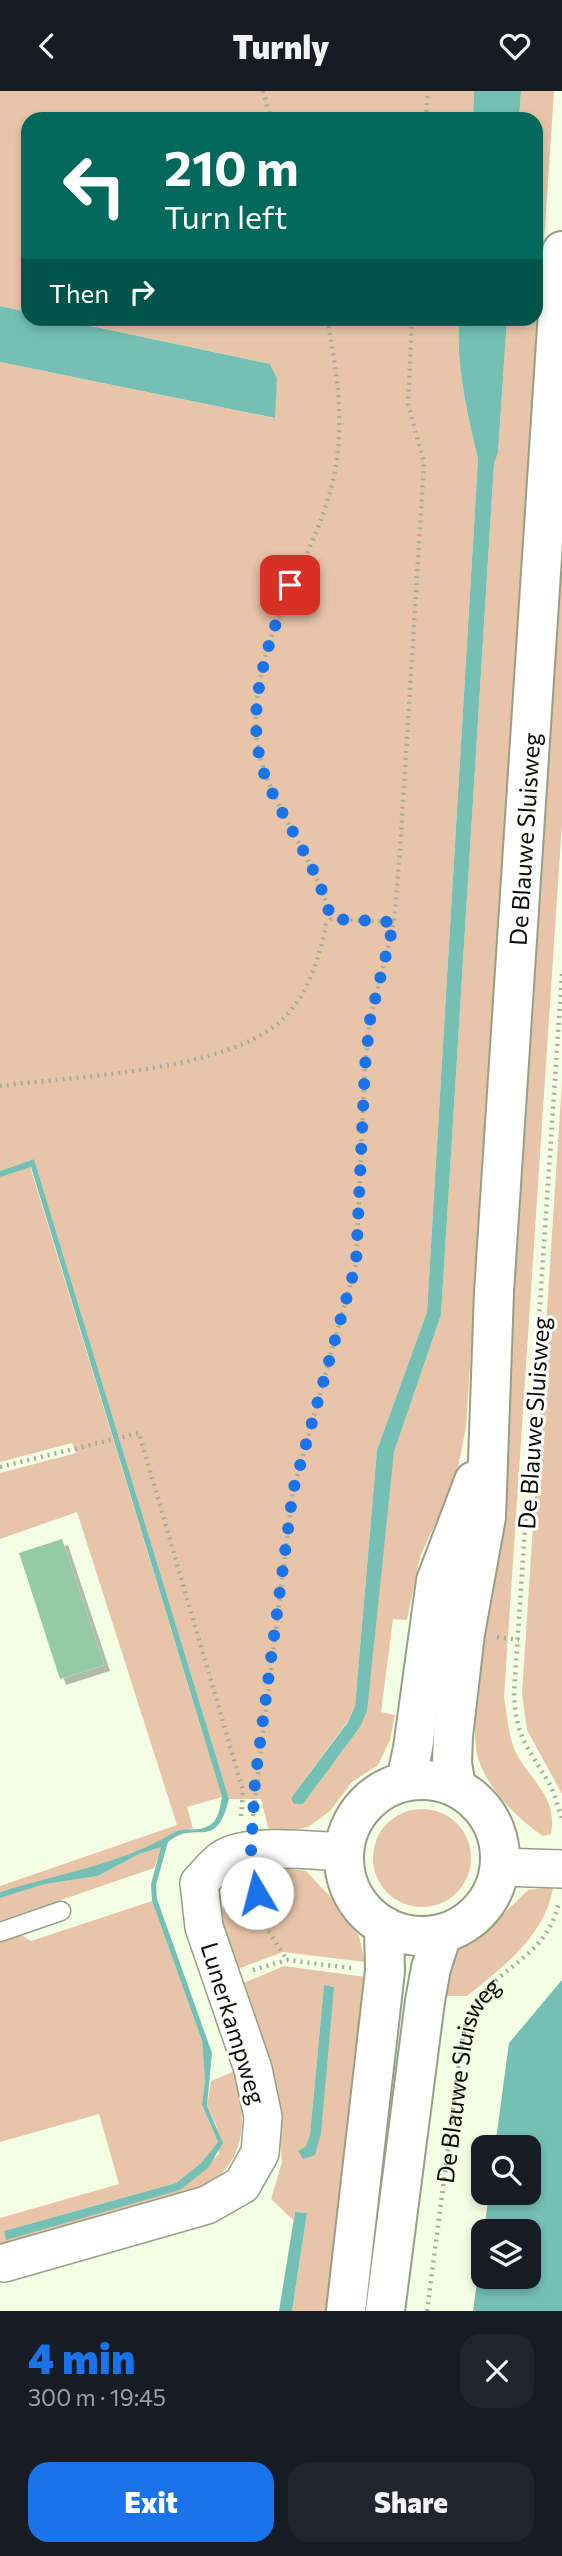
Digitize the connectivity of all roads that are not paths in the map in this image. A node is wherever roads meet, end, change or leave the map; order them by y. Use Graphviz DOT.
graph roads {
  1 [pos="562,251"];
  2 [pos="488,1427"];
  3 [pos="406,1781"];
  4 [pos="456,1787"];
  5 [pos="344,1852"];
  6 [pos="500,1867"];
  7 [pos="561,1881"];
  8 [pos="61,1911"];
  9 [pos="384,1926"];
  10 [pos="0,1932"];
  11 [pos="442,1934"];
  12 [pos="2,2264"];
  13 [pos="346,2311"];
  14 [pos="385,2311"];
  1 -- 2 [label="main road, De Blauwe Sluisweg"];
  2 -- 3 [label="main road, De Blauwe Sluisweg"];
  2 -- 4 [label="main road, De Blauwe Sluisweg"];
  3 -- 4 [label="main road"];
  3 -- 5 [label="main road"];
  4 -- 6 [label="main road"];
  5 -- 9 [label="main road"];
  5 -- 12 [label="street, Lunerkampweg"];
  6 -- 7 [label="street"];
  6 -- 11 [label="main road"];
  8 -- 10 [label="lane"];
  9 -- 11 [label="main road"];
  9 -- 13 [label="main road"];
  11 -- 14 [label="main road, De Blauwe Sluisweg"];
}
